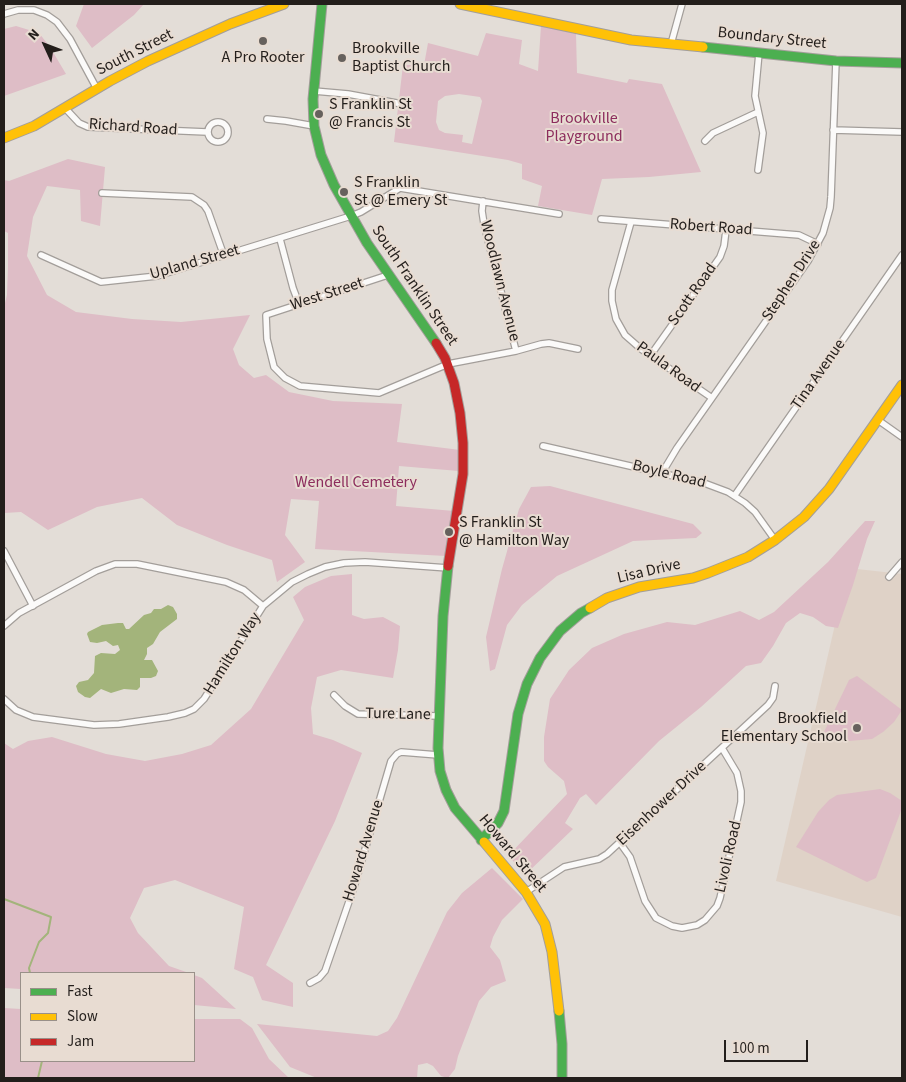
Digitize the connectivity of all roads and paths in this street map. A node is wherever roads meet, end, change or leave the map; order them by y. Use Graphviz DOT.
graph roads {
  1 [pos="284,4"];
  2 [pos="322,4"];
  3 [pos="460,4"];
  4 [pos="682,4"];
  5 [pos="493,7"];
  6 [pos="4,14"];
  7 [pos="671,44"];
  8 [pos="759,53"];
  9 [pos="836,60"];
  10 [pos="902,63"];
  11 [pos="97,88"];
  12 [pos="314,91"];
  13 [pos="402,104"];
  14 [pos="65,108"];
  15 [pos="758,112"];
  16 [pos="267,119"];
  17 [pos="314,126"];
  18 [pos="833,130"];
  19 [pos="208,132"];
  20 [pos="902,132"];
  21 [pos="4,138"];
  22 [pos="705,141"];
  23 [pos="758,170"];
  24 [pos="102,193"];
  25 [pos="483,201"];
  26 [pos="559,214"];
  27 [pos="350,216"];
  28 [pos="602,219"];
  29 [pos="631,222"];
  30 [pos="726,230"];
  31 [pos="280,239"];
  32 [pos="818,244"];
  33 [pos="41,255"];
  34 [pos="902,255"];
  35 [pos="224,256"];
  36 [pos="388,275"];
  37 [pos="299,304"];
  38 [pos="266,315"];
  39 [pos="578,349"];
  40 [pos="516,351"];
  41 [pos="650,356"];
  42 [pos="448,364"];
  43 [pos="902,385"];
  44 [pos="712,398"];
  45 [pos="878,420"];
  46 [pos="902,437"];
  47 [pos="544,446"];
  48 [pos="662,472"];
  49 [pos="735,495"];
  50 [pos="775,540"];
  51 [pos="4,550"];
  52 [pos="902,562"];
  53 [pos="448,568"];
  54 [pos="889,577"];
  55 [pos="32,606"];
  56 [pos="264,606"];
  57 [pos="4,626"];
  58 [pos="774,686"];
  59 [pos="334,695"];
  60 [pos="4,699"];
  61 [pos="440,716"];
  62 [pos="722,748"];
  63 [pos="438,755"];
  64 [pos="440,770"];
  65 [pos="481,840"];
  66 [pos="620,843"];
  67 [pos="526,892"];
  68 [pos="310,983"];
  69 [pos="562,1078"];
  1 -- 11 [label="main road, South Street"];
  2 -- 12 [label="main road, South Franklin Street"];
  3 -- 5 [label="main road, Boundary Street"];
  4 -- 7 [label="street"];
  5 -- 7 [label="main road, Boundary Street"];
  6 -- 11 [label="street"];
  7 -- 8 [label="main road, Boundary Street"];
  8 -- 9 [label="main road, Boundary Street"];
  8 -- 15 [label="street"];
  9 -- 10 [label="main road, Boundary Street"];
  9 -- 18 [label="street, Stephen Drive"];
  11 -- 14 [label="main road, South Street"];
  12 -- 13 [label="street"];
  12 -- 17 [label="main road, South Franklin Street"];
  14 -- 19 [label="street, Richard Road"];
  14 -- 21 [label="main road, South Street"];
  15 -- 22 [label="street"];
  15 -- 23 [label="street"];
  16 -- 17 [label="street"];
  17 -- 27 [label="main road, South Franklin Street"];
  18 -- 20 [label="street"];
  18 -- 32 [label="street, Stephen Drive"];
  24 -- 35 [label="street"];
  25 -- 26 [label="street, Upland Street"];
  25 -- 27 [label="street, Upland Street"];
  25 -- 40 [label="street, Woodlawn Avenue"];
  27 -- 31 [label="street, Upland Street"];
  27 -- 36 [label="main road, South Franklin Street"];
  28 -- 29 [label="street, Robert Road"];
  29 -- 30 [label="street, Robert Road"];
  29 -- 41 [label="street, Paula Road"];
  30 -- 32 [label="street, Robert Road"];
  30 -- 41 [label="street, Scott Road"];
  31 -- 35 [label="street, Upland Street"];
  31 -- 37 [label="street"];
  32 -- 44 [label="street, Stephen Drive"];
  33 -- 35 [label="street, Upland Street"];
  34 -- 49 [label="street, Tina Avenue"];
  36 -- 37 [label="street, West Street"];
  36 -- 42 [label="main road, South Franklin Street"];
  37 -- 38 [label="street, West Street"];
  38 -- 42 [label="street, Woodlawn Avenue"];
  39 -- 40 [label="street"];
  40 -- 42 [label="street, Woodlawn Avenue"];
  41 -- 44 [label="street, Paula Road"];
  42 -- 53 [label="main road, South Franklin Street"];
  43 -- 45 [label="main road, Lisa Drive"];
  44 -- 48 [label="street, Stephen Drive"];
  45 -- 46 [label="street"];
  45 -- 50 [label="main road, Lisa Drive"];
  47 -- 48 [label="street, Boyle Road"];
  48 -- 49 [label="street, Boyle Road"];
  49 -- 50 [label="street, Boyle Road"];
  50 -- 65 [label="main road, Lisa Drive"];
  51 -- 55 [label="street"];
  52 -- 54 [label="street"];
  53 -- 56 [label="street, Hamilton Way"];
  53 -- 61 [label="main road, South Franklin Street"];
  55 -- 56 [label="street, Hamilton Way"];
  55 -- 57 [label="street, Hamilton Way"];
  56 -- 60 [label="street, Hamilton Way"];
  58 -- 62 [label="street, Eisenhower Drive"];
  59 -- 61 [label="street, Ture Lane"];
  61 -- 63 [label="main road, South Franklin Street"];
  62 -- 66 [label="street, Eisenhower Drive"];
  62 -- 66 [label="street, Livoli Road"];
  63 -- 64 [label="main road, South Franklin Street"];
  63 -- 68 [label="street, Howard Avenue"];
  64 -- 65 [label="main road, Howard Street"];
  65 -- 67 [label="main road, Howard Street"];
  66 -- 67 [label="street, Eisenhower Drive"];
  67 -- 69 [label="main road, Howard Street"];
}
